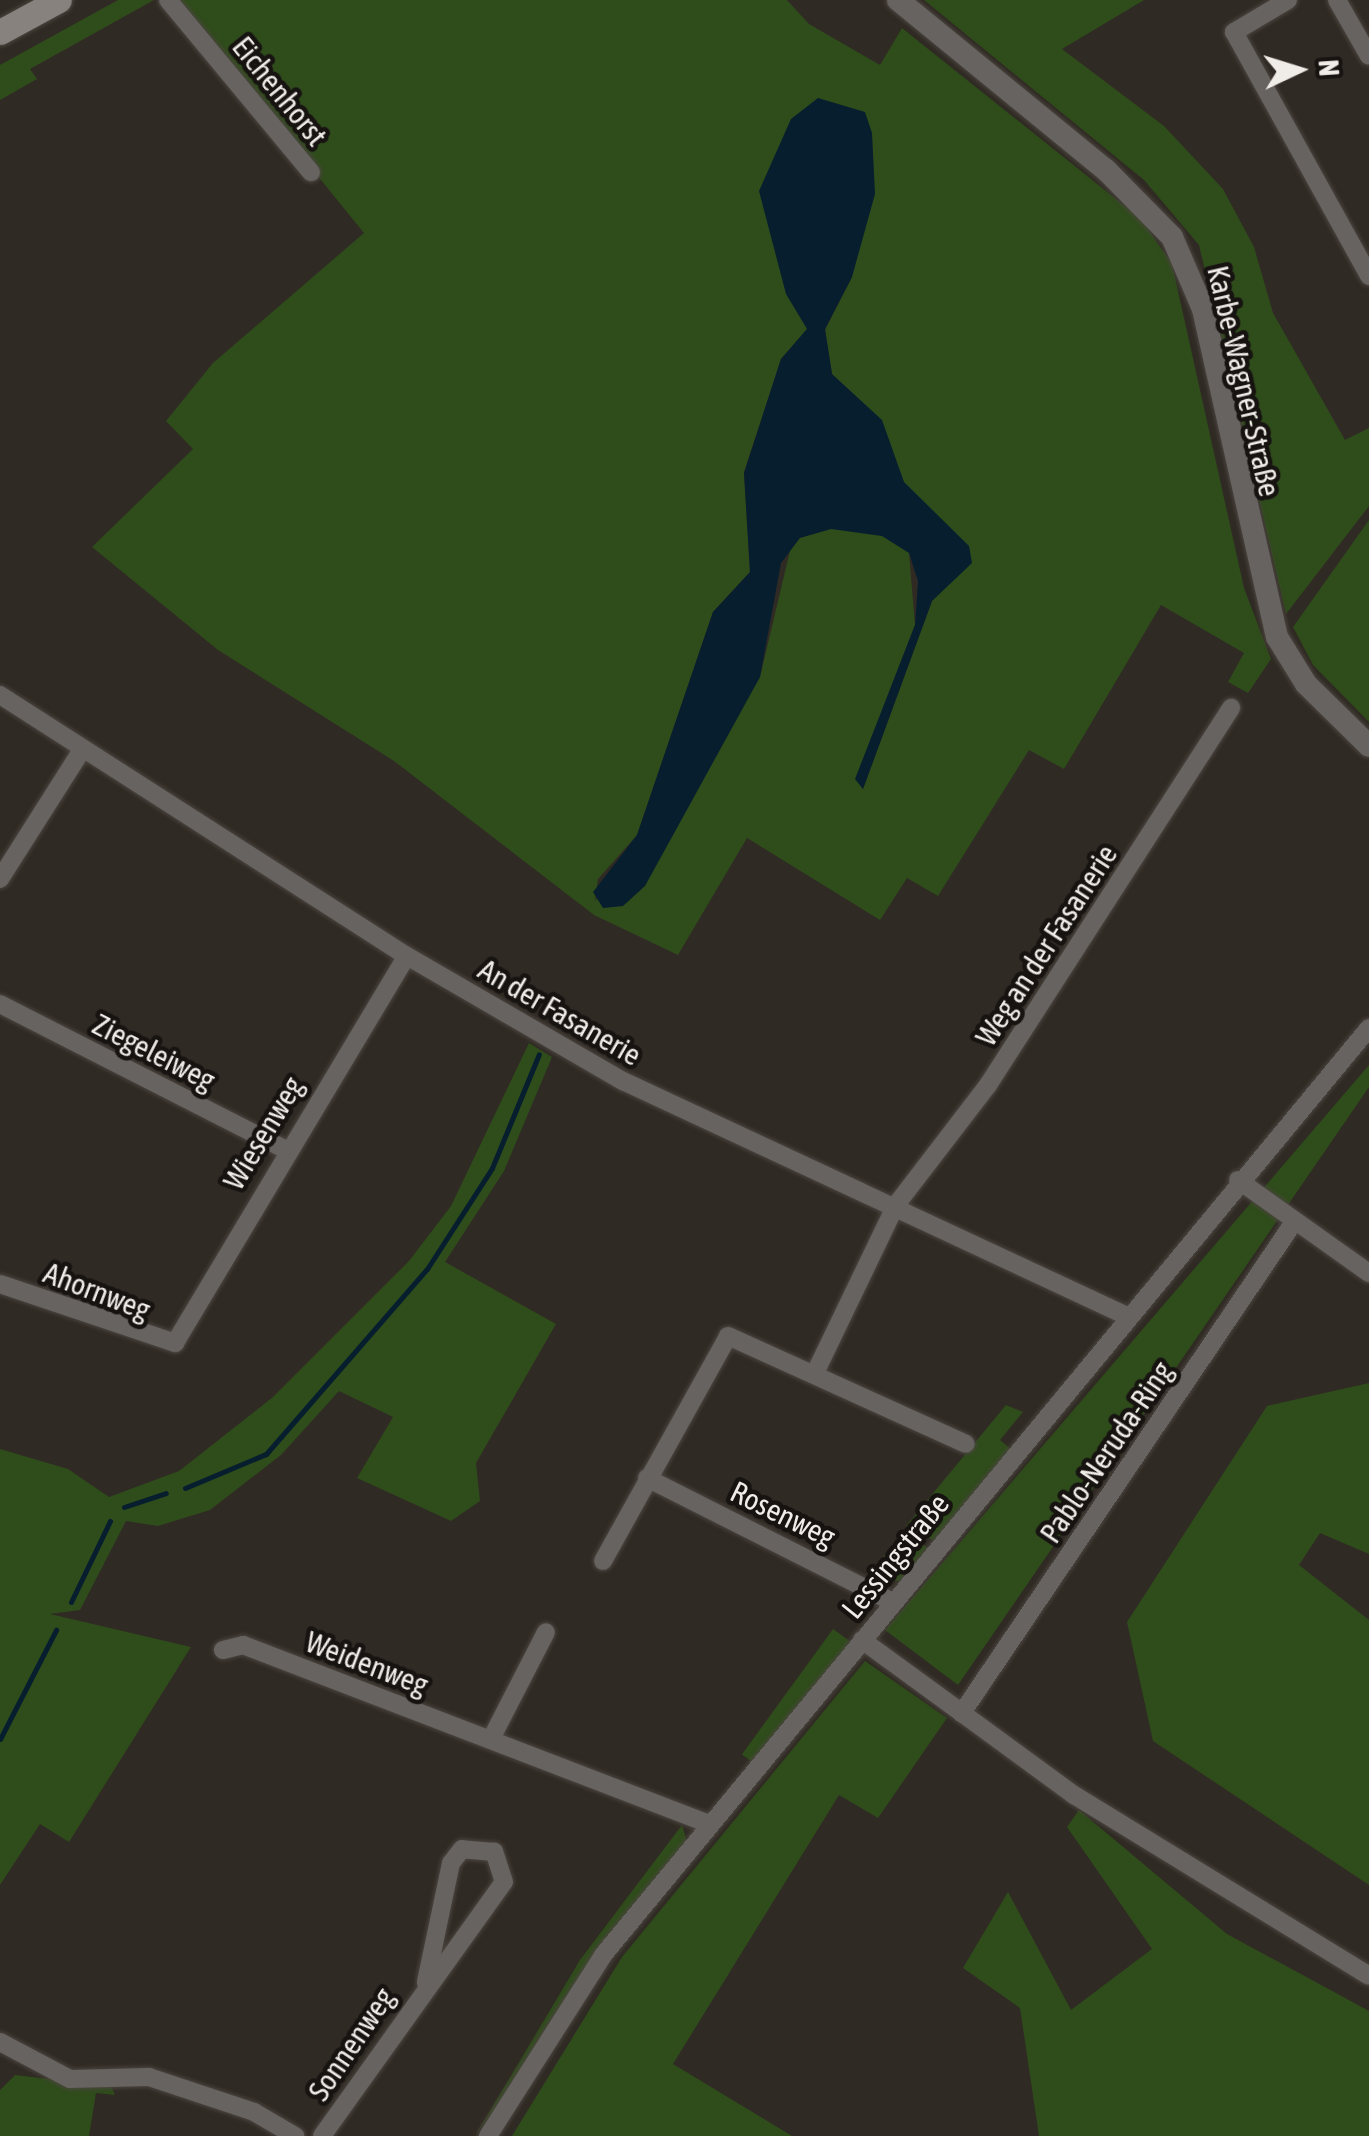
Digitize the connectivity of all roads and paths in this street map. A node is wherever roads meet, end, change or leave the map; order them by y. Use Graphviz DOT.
graph roads {
  1 [pos="59,0"];
  2 [pos="168,0"];
  3 [pos="898,0"];
  4 [pos="1288,0"];
  5 [pos="1338,0"];
  6 [pos="0,32"];
  7 [pos="1369,56"];
  8 [pos="311,172"];
  9 [pos="1369,276"];
  10 [pos="0,695"];
  11 [pos="1231,708"];
  12 [pos="1369,746"];
  13 [pos="82,750"];
  14 [pos="0,879"];
  15 [pos="407,956"];
  16 [pos="0,1004"];
  17 [pos="1369,1028"];
  18 [pos="284,1149"];
  19 [pos="1238,1180"];
  20 [pos="896,1205"];
  21 [pos="1294,1222"];
  22 [pos="1369,1273"];
  23 [pos="0,1284"];
  24 [pos="1127,1316"];
  25 [pos="175,1343"];
  26 [pos="816,1370"];
  27 [pos="966,1444"];
  28 [pos="647,1478"];
  29 [pos="603,1561"];
  30 [pos="893,1602"];
  31 [pos="546,1632"];
  32 [pos="862,1640"];
  33 [pos="223,1650"];
  34 [pos="962,1713"];
  35 [pos="491,1739"];
  36 [pos="709,1824"];
  37 [pos="1369,1976"];
  38 [pos="426,1982"];
  39 [pos="0,2042"];
  40 [pos="294,2136"];
  41 [pos="322,2136"];
  42 [pos="488,2136"];
  1 -- 6 [label="main road"];
  2 -- 8 [label="street, Eichenhorst"];
  3 -- 12 [label="street, Karbe-Wagner-Straße"];
  4 -- 9 [label="street"];
  5 -- 7 [label="street"];
  10 -- 13 [label="street, An der Fasanerie"];
  11 -- 20 [label="street, Weg an der Fasanerie"];
  13 -- 14 [label="street"];
  13 -- 15 [label="street, An der Fasanerie"];
  15 -- 18 [label="street, Wiesenweg"];
  15 -- 20 [label="street, An der Fasanerie"];
  16 -- 18 [label="street, Ziegeleiweg"];
  17 -- 19 [label="street, Lessingstraße"];
  18 -- 25 [label="street, Wiesenweg"];
  19 -- 21 [label="street"];
  19 -- 24 [label="street, Lessingstraße"];
  20 -- 24 [label="street, An der Fasanerie"];
  20 -- 26 [label="street"];
  21 -- 22 [label="street"];
  21 -- 34 [label="street, Pablo-Neruda-Ring"];
  23 -- 25 [label="street, Ahornweg"];
  24 -- 30 [label="street, Lessingstraße"];
  26 -- 27 [label="street"];
  26 -- 28 [label="street"];
  28 -- 29 [label="street"];
  28 -- 30 [label="street, Rosenweg"];
  30 -- 32 [label="street, Lessingstraße"];
  31 -- 35 [label="street"];
  32 -- 34 [label="street"];
  32 -- 36 [label="street, Lessingstraße"];
  33 -- 35 [label="street, Weidenweg"];
  34 -- 37 [label="street"];
  35 -- 36 [label="street, Weidenweg"];
  36 -- 42 [label="street, Lessingstraße"];
  38 -- 38 [label="street, Sonnenweg"];
  38 -- 41 [label="street, Sonnenweg"];
  39 -- 40 [label="street"];
}
